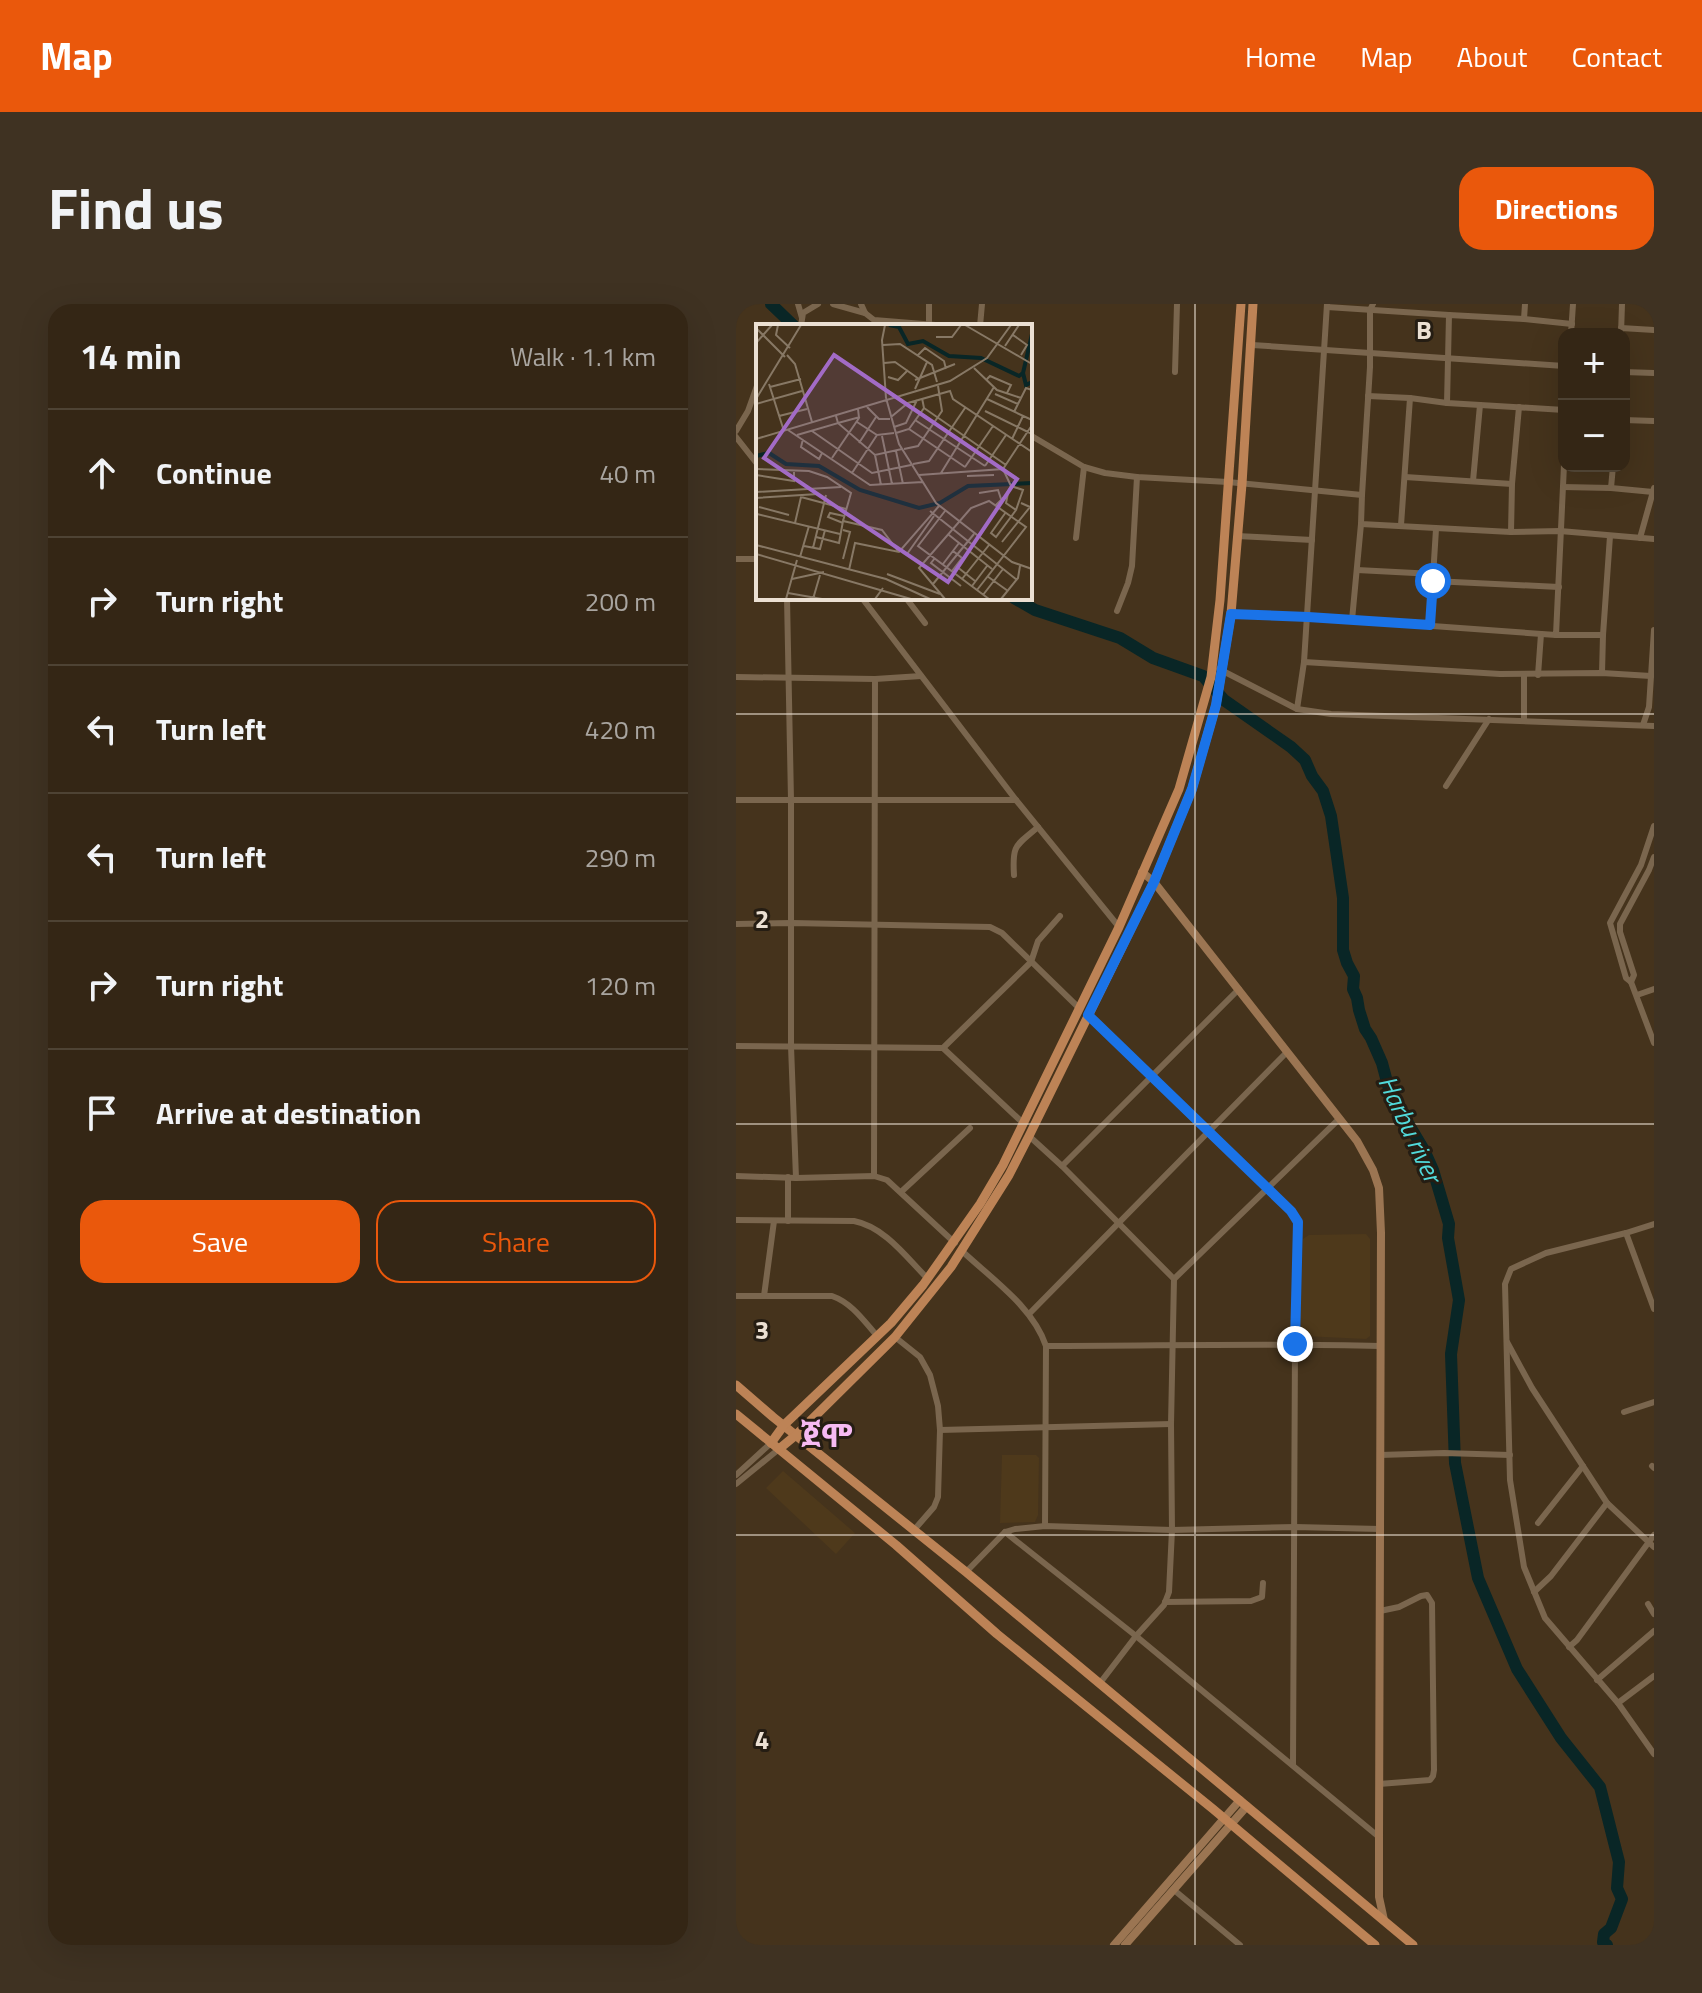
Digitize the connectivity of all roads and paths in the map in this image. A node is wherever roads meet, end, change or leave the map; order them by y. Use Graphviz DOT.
graph roads {
  1 [pos="798,304"];
  2 [pos="818,304"];
  3 [pos="833,304"];
  4 [pos="861,304"];
  5 [pos="982,304"];
  6 [pos="1177,304"];
  7 [pos="1241,304"];
  8 [pos="1253,304"];
  9 [pos="1525,304"];
  10 [pos="1573,304"];
  11 [pos="1622,304"];
  12 [pos="1327,306"];
  13 [pos="1372,307"];
  14 [pos="865,313"];
  15 [pos="1449,315"];
  16 [pos="1524,319"];
  17 [pos="802,322"];
  18 [pos="918,324"];
  19 [pos="980,324"];
  20 [pos="1572,324"];
  21 [pos="1572,328"];
  22 [pos="1621,328"];
  23 [pos="1654,330"];
  24 [pos="1630,331"];
  25 [pos="1252,345"];
  26 [pos="1325,350"];
  27 [pos="1369,353"];
  28 [pos="1449,359"];
  29 [pos="1558,366"];
  30 [pos="1175,372"];
  31 [pos="1630,372"];
  32 [pos="1654,373"];
  33 [pos="756,389"];
  34 [pos="1368,396"];
  35 [pos="1410,398"];
  36 [pos="1447,403"];
  37 [pos="1480,405"];
  38 [pos="1519,407"];
  39 [pos="1558,410"];
  40 [pos="1630,420"];
  41 [pos="1654,421"];
  42 [pos="736,431"];
  43 [pos="1032,436"];
  44 [pos="736,437"];
  45 [pos="756,462"];
  46 [pos="1084,467"];
  47 [pos="1564,472"];
  48 [pos="1612,472"];
  49 [pos="1137,477"];
  50 [pos="1405,477"];
  51 [pos="1473,481"];
  52 [pos="1228,482"];
  53 [pos="1242,484"];
  54 [pos="1512,484"];
  55 [pos="1563,487"];
  56 [pos="1611,488"];
  57 [pos="1653,490"];
  58 [pos="1315,491"];
  59 [pos="1362,495"];
  60 [pos="1361,524"];
  61 [pos="1401,525"];
  62 [pos="1436,529"];
  63 [pos="1560,531"];
  64 [pos="1511,532"];
  65 [pos="1237,536"];
  66 [pos="1610,536"];
  67 [pos="1076,538"];
  68 [pos="1640,538"];
  69 [pos="1654,539"];
  70 [pos="1312,540"];
  71 [pos="1357,570"];
  72 [pos="1434,577"];
  73 [pos="1559,587"];
  74 [pos="787,600"];
  75 [pos="864,600"];
  76 [pos="908,600"];
  77 [pos="1117,611"];
  78 [pos="1231,614"];
  79 [pos="1308,617"];
  80 [pos="1352,620"];
  81 [pos="925,623"];
  82 [pos="1430,625"];
  83 [pos="1654,630"];
  84 [pos="1541,634"];
  85 [pos="1556,635"];
  86 [pos="1603,635"];
  87 [pos="1654,644"];
  88 [pos="1304,662"];
  89 [pos="1215,672"];
  90 [pos="1602,673"];
  91 [pos="1524,675"];
  92 [pos="1538,675"];
  93 [pos="921,676"];
  94 [pos="1651,676"];
  95 [pos="736,677"];
  96 [pos="789,679"];
  97 [pos="875,679"];
  98 [pos="1651,707"];
  99 [pos="1297,709"];
  100 [pos="1489,719"];
  101 [pos="1524,721"];
  102 [pos="1643,725"];
  103 [pos="1654,726"];
  104 [pos="1446,786"];
  105 [pos="736,800"];
  106 [pos="791,800"];
  107 [pos="1016,800"];
  108 [pos="874,801"];
  109 [pos="1654,826"];
  110 [pos="1038,827"];
  111 [pos="1654,857"];
  112 [pos="1641,865"];
  113 [pos="1649,870"];
  114 [pos="1142,872"];
  115 [pos="1014,875"];
  116 [pos="1154,882"];
  117 [pos="1060,916"];
  118 [pos="792,923"];
  119 [pos="736,924"];
  120 [pos="875,924"];
  121 [pos="1119,927"];
  122 [pos="1031,962"];
  123 [pos="1631,982"];
  124 [pos="1239,989"];
  125 [pos="1654,989"];
  126 [pos="1637,995"];
  127 [pos="1079,1008"];
  128 [pos="1088,1015"];
  129 [pos="1654,1043"];
  130 [pos="736,1046"];
  131 [pos="791,1046"];
  132 [pos="875,1046"];
  133 [pos="943,1048"];
  134 [pos="1287,1052"];
  135 [pos="1151,1076"];
  136 [pos="1042,1097"];
  137 [pos="1338,1120"];
  138 [pos="1023,1123"];
  139 [pos="970,1128"];
  140 [pos="1208,1133"];
  141 [pos="1029,1136"];
  142 [pos="1062,1166"];
  143 [pos="736,1176"];
  144 [pos="874,1176"];
  145 [pos="788,1177"];
  146 [pos="796,1178"];
  147 [pos="1267,1189"];
  148 [pos="901,1192"];
  149 [pos="736,1220"];
  150 [pos="774,1221"];
  151 [pos="788,1221"];
  152 [pos="1118,1223"];
  153 [pos="1654,1224"];
  154 [pos="1626,1233"];
  155 [pos="955,1243"];
  156 [pos="962,1251"];
  157 [pos="928,1279"];
  158 [pos="1174,1279"];
  159 [pos="736,1296"];
  160 [pos="764,1296"];
  161 [pos="1654,1309"];
  162 [pos="1029,1314"];
  163 [pos="878,1337"];
  164 [pos="895,1337"];
  165 [pos="1506,1339"];
  166 [pos="1295,1344"];
  167 [pos="1046,1346"];
  168 [pos="1174,1346"];
  169 [pos="1380,1346"];
  170 [pos="736,1385"];
  171 [pos="1654,1402"];
  172 [pos="762,1407"];
  173 [pos="801,1408"];
  174 [pos="1624,1412"];
  175 [pos="736,1414"];
  176 [pos="808,1423"];
  177 [pos="1171,1424"];
  178 [pos="784,1425"];
  179 [pos="1046,1428"];
  180 [pos="940,1430"];
  181 [pos="796,1435"];
  182 [pos="775,1446"];
  183 [pos="816,1450"];
  184 [pos="1380,1455"];
  185 [pos="1510,1455"];
  186 [pos="1583,1466"];
  187 [pos="736,1475"];
  188 [pos="736,1484"];
  189 [pos="1607,1503"];
  190 [pos="1538,1523"];
  191 [pos="1045,1526"];
  192 [pos="1295,1527"];
  193 [pos="1380,1529"];
  194 [pos="914,1530"];
  195 [pos="1172,1530"];
  196 [pos="1005,1532"];
  197 [pos="1652,1541"];
  198 [pos="966,1572"];
  199 [pos="1263,1583"];
  200 [pos="1534,1592"];
  201 [pos="1165,1602"];
  202 [pos="1648,1604"];
  203 [pos="1380,1611"];
  204 [pos="1654,1614"];
  205 [pos="1654,1631"];
  206 [pos="1136,1636"];
  207 [pos="1569,1647"];
  208 [pos="1654,1676"];
  209 [pos="1597,1680"];
  210 [pos="1100,1683"];
  211 [pos="1618,1703"];
  212 [pos="1654,1754"];
  213 [pos="1293,1765"];
  214 [pos="1379,1784"];
  215 [pos="1243,1803"];
  216 [pos="1227,1822"];
  217 [pos="1379,1837"];
  218 [pos="1174,1890"];
  219 [pos="1379,1897"];
  220 [pos="1369,1909"];
  221 [pos="1384,1920"];
  222 [pos="1114,1945"];
  223 [pos="1125,1945"];
  224 [pos="1240,1945"];
  225 [pos="1375,1945"];
  226 [pos="1413,1945"];
  1 -- 17 [label="street"];
  2 -- 17 [label="street"];
  3 -- 14 [label="street"];
  4 -- 14 [label="street"];
  5 -- 19 [label="street"];
  6 -- 30 [label="street"];
  7 -- 52 [label="main road"];
  8 -- 25 [label="main road"];
  9 -- 16 [label="street"];
  10 -- 20 [label="street"];
  11 -- 22 [label="street"];
  12 -- 13 [label="street"];
  12 -- 26 [label="street"];
  13 -- 15 [label="street"];
  13 -- 27 [label="street"];
  14 -- 18 [label="street"];
  15 -- 16 [label="street"];
  15 -- 28 [label="street"];
  16 -- 20 [label="street"];
  20 -- 21 [label="street"];
  23 -- 24 [label="street"];
  25 -- 26 [label="street"];
  25 -- 53 [label="main road"];
  26 -- 27 [label="street"];
  26 -- 58 [label="street"];
  27 -- 28 [label="street"];
  27 -- 34 [label="street"];
  28 -- 29 [label="street"];
  28 -- 36 [label="street"];
  31 -- 32 [label="street"];
  33 -- 42 [label="street"];
  34 -- 35 [label="street"];
  34 -- 59 [label="street"];
  35 -- 36 [label="street"];
  35 -- 50 [label="street"];
  36 -- 37 [label="street"];
  37 -- 38 [label="street"];
  37 -- 51 [label="street"];
  38 -- 39 [label="street"];
  38 -- 54 [label="street"];
  40 -- 41 [label="street"];
  43 -- 46 [label="street"];
  44 -- 45 [label="street"];
  46 -- 49 [label="street"];
  46 -- 67 [label="street"];
  47 -- 55 [label="street"];
  48 -- 56 [label="street"];
  49 -- 52 [label="street"];
  49 -- 77 [label="street"];
  50 -- 51 [label="street"];
  50 -- 61 [label="street"];
  51 -- 54 [label="street"];
  52 -- 53 [label="street"];
  52 -- 89 [label="main road"];
  53 -- 58 [label="street"];
  53 -- 65 [label="main road"];
  54 -- 64 [label="street"];
  55 -- 56 [label="street"];
  55 -- 63 [label="street"];
  56 -- 57 [label="street"];
  57 -- 68 [label="street"];
  58 -- 59 [label="street"];
  58 -- 70 [label="street"];
  59 -- 60 [label="street"];
  60 -- 61 [label="street"];
  60 -- 71 [label="street"];
  61 -- 62 [label="street"];
  62 -- 64 [label="street"];
  62 -- 72 [label="street"];
  63 -- 64 [label="street"];
  63 -- 66 [label="street"];
  63 -- 73 [label="street"];
  65 -- 70 [label="street"];
  65 -- 78 [label="main road"];
  66 -- 68 [label="street"];
  66 -- 86 [label="street"];
  68 -- 69 [label="street"];
  70 -- 79 [label="street"];
  71 -- 72 [label="street"];
  71 -- 80 [label="street"];
  72 -- 73 [label="street"];
  72 -- 82 [label="street"];
  73 -- 85 [label="street"];
  74 -- 96 [label="street"];
  75 -- 93 [label="street"];
  76 -- 81 [label="street"];
  78 -- 79 [label="street"];
  78 -- 89 [label="main road"];
  79 -- 80 [label="street"];
  79 -- 88 [label="street"];
  80 -- 82 [label="street"];
  82 -- 84 [label="street"];
  83 -- 87 [label="street"];
  84 -- 85 [label="street"];
  84 -- 92 [label="street"];
  85 -- 86 [label="street"];
  86 -- 90 [label="street"];
  87 -- 94 [label="street"];
  88 -- 91 [label="street"];
  88 -- 99 [label="street"];
  89 -- 99 [label="street"];
  89 -- 114 [label="main road"];
  89 -- 116 [label="main road"];
  90 -- 92 [label="street"];
  90 -- 94 [label="street"];
  91 -- 92 [label="street"];
  91 -- 101 [label="street"];
  93 -- 97 [label="street"];
  93 -- 107 [label="street"];
  94 -- 98 [label="street"];
  95 -- 96 [label="street"];
  96 -- 97 [label="street"];
  96 -- 106 [label="street"];
  97 -- 108 [label="street"];
  98 -- 102 [label="street"];
  99 -- 100 [label="street"];
  100 -- 101 [label="street"];
  100 -- 104 [label="street"];
  101 -- 102 [label="street"];
  102 -- 103 [label="street"];
  105 -- 106 [label="street"];
  106 -- 108 [label="street"];
  106 -- 118 [label="street"];
  107 -- 108 [label="street"];
  107 -- 110 [label="street"];
  108 -- 120 [label="street"];
  109 -- 112 [label="street"];
  110 -- 115 [label="street"];
  110 -- 121 [label="street"];
  111 -- 113 [label="street"];
  112 -- 113 [label="street"];
  112 -- 123 [label="street"];
  113 -- 123 [label="street"];
  114 -- 116 [label="street"];
  114 -- 121 [label="main road"];
  116 -- 124 [label="street"];
  116 -- 128 [label="main road"];
  117 -- 122 [label="street"];
  118 -- 119 [label="street"];
  118 -- 120 [label="street"];
  118 -- 131 [label="street"];
  120 -- 122 [label="street"];
  120 -- 132 [label="street"];
  121 -- 127 [label="main road"];
  122 -- 127 [label="street"];
  122 -- 133 [label="street"];
  123 -- 126 [label="street"];
  124 -- 134 [label="street"];
  124 -- 135 [label="street"];
  125 -- 126 [label="street"];
  126 -- 129 [label="street"];
  127 -- 136 [label="main road"];
  128 -- 135 [label="street"];
  128 -- 136 [label="main road"];
  130 -- 131 [label="street"];
  131 -- 132 [label="street"];
  131 -- 146 [label="street"];
  132 -- 133 [label="street"];
  132 -- 144 [label="street"];
  133 -- 138 [label="street"];
  134 -- 137 [label="street"];
  134 -- 140 [label="street"];
  135 -- 140 [label="street"];
  135 -- 142 [label="street"];
  136 -- 138 [label="main road"];
  136 -- 141 [label="main road"];
  137 -- 147 [label="street"];
  137 -- 169 [label="street"];
  138 -- 155 [label="main road"];
  139 -- 148 [label="street"];
  140 -- 147 [label="street"];
  140 -- 152 [label="street"];
  141 -- 142 [label="street"];
  141 -- 156 [label="main road"];
  142 -- 152 [label="street"];
  143 -- 145 [label="street"];
  144 -- 146 [label="street"];
  144 -- 148 [label="street"];
  145 -- 146 [label="street"];
  145 -- 151 [label="street"];
  147 -- 158 [label="street"];
  147 -- 166 [label="street"];
  148 -- 155 [label="street"];
  149 -- 150 [label="street"];
  150 -- 151 [label="street"];
  150 -- 160 [label="street"];
  151 -- 157 [label="street"];
  152 -- 158 [label="street"];
  152 -- 162 [label="street"];
  153 -- 154 [label="street"];
  154 -- 161 [label="street"];
  154 -- 165 [label="street"];
  155 -- 157 [label="main road"];
  156 -- 162 [label="street"];
  156 -- 164 [label="main road"];
  157 -- 163 [label="main road"];
  158 -- 168 [label="street"];
  159 -- 160 [label="street"];
  160 -- 163 [label="street"];
  162 -- 167 [label="street"];
  163 -- 173 [label="main road"];
  164 -- 176 [label="main road"];
  164 -- 180 [label="street"];
  165 -- 185 [label="street"];
  165 -- 186 [label="street"];
  166 -- 168 [label="street"];
  166 -- 169 [label="street"];
  166 -- 192 [label="street"];
  167 -- 168 [label="street"];
  167 -- 179 [label="street"];
  168 -- 177 [label="street"];
  169 -- 184 [label="street"];
  170 -- 172 [label="main road"];
  171 -- 174 [label="street"];
  172 -- 173 [label="main road"];
  172 -- 178 [label="main road"];
  173 -- 178 [label="main road"];
  175 -- 182 [label="main road"];
  176 -- 181 [label="main road"];
  176 -- 183 [label="main road"];
  177 -- 179 [label="street"];
  177 -- 195 [label="street"];
  178 -- 181 [label="main road"];
  178 -- 182 [label="main road"];
  179 -- 180 [label="street"];
  179 -- 191 [label="street"];
  180 -- 194 [label="street"];
  181 -- 182 [label="main road"];
  181 -- 183 [label="main road"];
  182 -- 187 [label="street"];
  182 -- 188 [label="street"];
  182 -- 216 [label="main road"];
  183 -- 194 [label="main road"];
  184 -- 185 [label="street"];
  184 -- 193 [label="street"];
  185 -- 200 [label="street"];
  186 -- 189 [label="street"];
  186 -- 190 [label="street"];
  189 -- 197 [label="street"];
  189 -- 200 [label="street"];
  191 -- 195 [label="street"];
  191 -- 196 [label="street"];
  192 -- 193 [label="street"];
  192 -- 195 [label="street"];
  192 -- 213 [label="street"];
  193 -- 203 [label="street"];
  194 -- 198 [label="main road"];
  195 -- 201 [label="street"];
  196 -- 198 [label="street"];
  196 -- 206 [label="street"];
  197 -- 207 [label="street"];
  198 -- 210 [label="main road"];
  199 -- 201 [label="street"];
  200 -- 207 [label="street"];
  201 -- 206 [label="street"];
  202 -- 204 [label="street"];
  203 -- 214 [label="street"];
  203 -- 214 [label="street"];
  205 -- 209 [label="street"];
  206 -- 210 [label="street"];
  206 -- 213 [label="street"];
  207 -- 209 [label="street"];
  208 -- 211 [label="street"];
  209 -- 211 [label="street"];
  210 -- 215 [label="main road"];
  211 -- 212 [label="street"];
  213 -- 217 [label="street"];
  214 -- 217 [label="street"];
  215 -- 216 [label="street"];
  215 -- 220 [label="main road"];
  216 -- 218 [label="street"];
  216 -- 222 [label="street"];
  216 -- 225 [label="main road"];
  217 -- 219 [label="street"];
  218 -- 223 [label="street"];
  218 -- 224 [label="street"];
  219 -- 220 [label="street"];
  219 -- 221 [label="street"];
  220 -- 221 [label="main road"];
  221 -- 226 [label="main road"];
}
